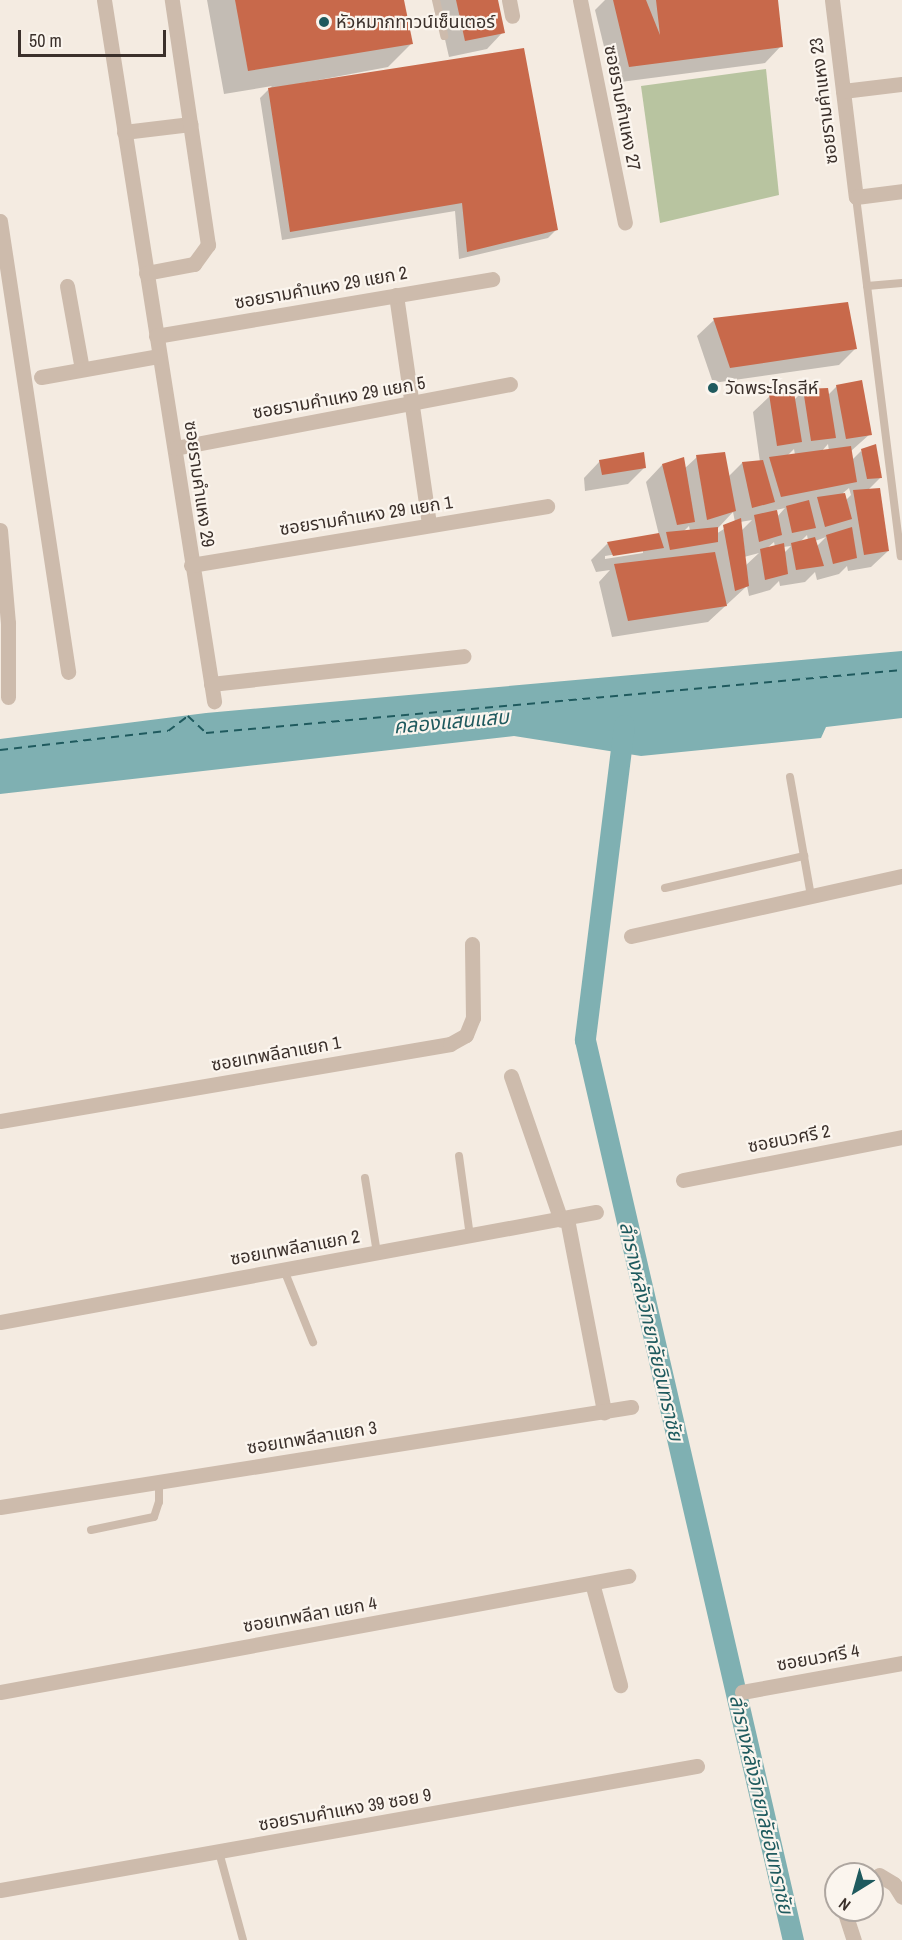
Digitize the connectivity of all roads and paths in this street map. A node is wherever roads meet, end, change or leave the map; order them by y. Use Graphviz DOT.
graph roads {
  1 [pos="104,0"];
  2 [pos="172,0"];
  3 [pos="436,0"];
  4 [pos="509,0"];
  5 [pos="580,0"];
  6 [pos="832,0"];
  7 [pos="512,16"];
  8 [pos="444,36"];
  9 [pos="902,84"];
  10 [pos="843,91"];
  11 [pos="191,124"];
  12 [pos="124,132"];
  13 [pos="902,191"];
  14 [pos="856,197"];
  15 [pos="0,221"];
  16 [pos="625,223"];
  17 [pos="146,273"];
  18 [pos="492,279"];
  19 [pos="902,283"];
  20 [pos="67,286"];
  21 [pos="867,286"];
  22 [pos="396,295"];
  23 [pos="156,336"];
  24 [pos="159,356"];
  25 [pos="82,369"];
  26 [pos="41,377"];
  27 [pos="510,384"];
  28 [pos="415,404"];
  29 [pos="175,448"];
  30 [pos="547,506"];
  31 [pos="429,524"];
  32 [pos="0,530"];
  33 [pos="901,556"];
  34 [pos="191,565"];
  35 [pos="463,656"];
  36 [pos="68,672"];
  37 [pos="211,684"];
  38 [pos="8,697"];
  39 [pos="214,701"];
  40 [pos="790,777"];
  41 [pos="804,856"];
  42 [pos="902,876"];
  43 [pos="664,888"];
  44 [pos="811,896"];
  45 [pos="631,936"];
  46 [pos="472,944"];
  47 [pos="511,1076"];
  48 [pos="0,1121"];
  49 [pos="902,1137"];
  50 [pos="459,1156"];
  51 [pos="365,1178"];
  52 [pos="683,1180"];
  53 [pos="596,1212"];
  54 [pos="564,1219"];
  55 [pos="470,1236"];
  56 [pos="377,1253"];
  57 [pos="284,1270"];
  58 [pos="0,1322"];
  59 [pos="313,1342"];
  60 [pos="631,1407"];
  61 [pos="604,1412"];
  62 [pos="159,1482"];
  63 [pos="0,1508"];
  64 [pos="91,1530"];
  65 [pos="628,1576"];
  66 [pos="592,1583"];
  67 [pos="902,1663"];
  68 [pos="620,1684"];
  69 [pos="0,1692"];
  70 [pos="742,1692"];
  71 [pos="697,1766"];
  72 [pos="219,1852"];
  73 [pos="884,1878"];
  74 [pos="0,1890"];
  75 [pos="902,1897"];
  76 [pos="848,1922"];
  77 [pos="243,1940"];
  78 [pos="854,1940"];
  1 -- 12 [label="street, ซอยรามคำแหง 29"];
  2 -- 11 [label="street"];
  3 -- 8 [label="lane"];
  4 -- 7 [label="street"];
  5 -- 16 [label="street, ซอยรามคำแหง 27"];
  6 -- 10 [label="street, ซอยรามคำแหง 23"];
  9 -- 10 [label="street"];
  10 -- 14 [label="street, ซอยรามคำแหง 23"];
  11 -- 12 [label="street"];
  11 -- 17 [label="street"];
  12 -- 17 [label="street, ซอยรามคำแหง 29"];
  13 -- 14 [label="street"];
  14 -- 21 [label="lane"];
  15 -- 36 [label="street"];
  17 -- 23 [label="street, ซอยรามคำแหง 29"];
  18 -- 22 [label="street, ซอยรามคำแหง 29 แยก 2"];
  19 -- 21 [label="lane"];
  20 -- 25 [label="street"];
  21 -- 33 [label="lane"];
  22 -- 23 [label="street, ซอยรามคำแหง 29 แยก 2"];
  22 -- 28 [label="street"];
  23 -- 24 [label="street, ซอยรามคำแหง 29"];
  24 -- 25 [label="street"];
  24 -- 29 [label="street, ซอยรามคำแหง 29"];
  25 -- 26 [label="street"];
  27 -- 28 [label="street, ซอยรามคำแหง 29 แยก 5"];
  28 -- 29 [label="street, ซอยรามคำแหง 29 แยก 5"];
  28 -- 31 [label="street"];
  29 -- 34 [label="street, ซอยรามคำแหง 29"];
  30 -- 31 [label="street, ซอยรามคำแหง 29 แยก 1"];
  31 -- 34 [label="street, ซอยรามคำแหง 29 แยก 1"];
  32 -- 38 [label="street"];
  34 -- 37 [label="street, ซอยรามคำแหง 29"];
  35 -- 37 [label="street"];
  37 -- 39 [label="street, ซอยรามคำแหง 29"];
  40 -- 41 [label="lane"];
  41 -- 43 [label="lane"];
  41 -- 44 [label="lane"];
  42 -- 44 [label="street"];
  44 -- 45 [label="street"];
  46 -- 48 [label="street, ซอยเทพลีลาแยก 1"];
  47 -- 54 [label="street"];
  49 -- 52 [label="street, ซอยนวศรี 2"];
  50 -- 55 [label="lane"];
  51 -- 56 [label="lane"];
  53 -- 54 [label="street, ซอยเทพลีลาแยก 2"];
  54 -- 55 [label="street, ซอยเทพลีลาแยก 2"];
  54 -- 61 [label="street"];
  55 -- 56 [label="street, ซอยเทพลีลาแยก 2"];
  56 -- 57 [label="street, ซอยเทพลีลาแยก 2"];
  57 -- 58 [label="street, ซอยเทพลีลาแยก 2"];
  57 -- 59 [label="lane"];
  60 -- 61 [label="street, ซอยเทพลีลาแยก 3"];
  61 -- 62 [label="street, ซอยเทพลีลาแยก 3"];
  62 -- 63 [label="street, ซอยเทพลีลาแยก 3"];
  62 -- 64 [label="lane"];
  65 -- 66 [label="street, ซอยเทพลีลา แยก 4"];
  66 -- 68 [label="street"];
  66 -- 69 [label="street, ซอยเทพลีลา แยก 4"];
  67 -- 70 [label="street, ซอยนวศรี 4"];
  71 -- 72 [label="street, ซอยรามคำแหง 39 ซอย 9"];
  72 -- 74 [label="street, ซอยรามคำแหง 39 ซอย 9"];
  72 -- 77 [label="lane"];
  73 -- 75 [label="street"];
  76 -- 78 [label="street"];
}
